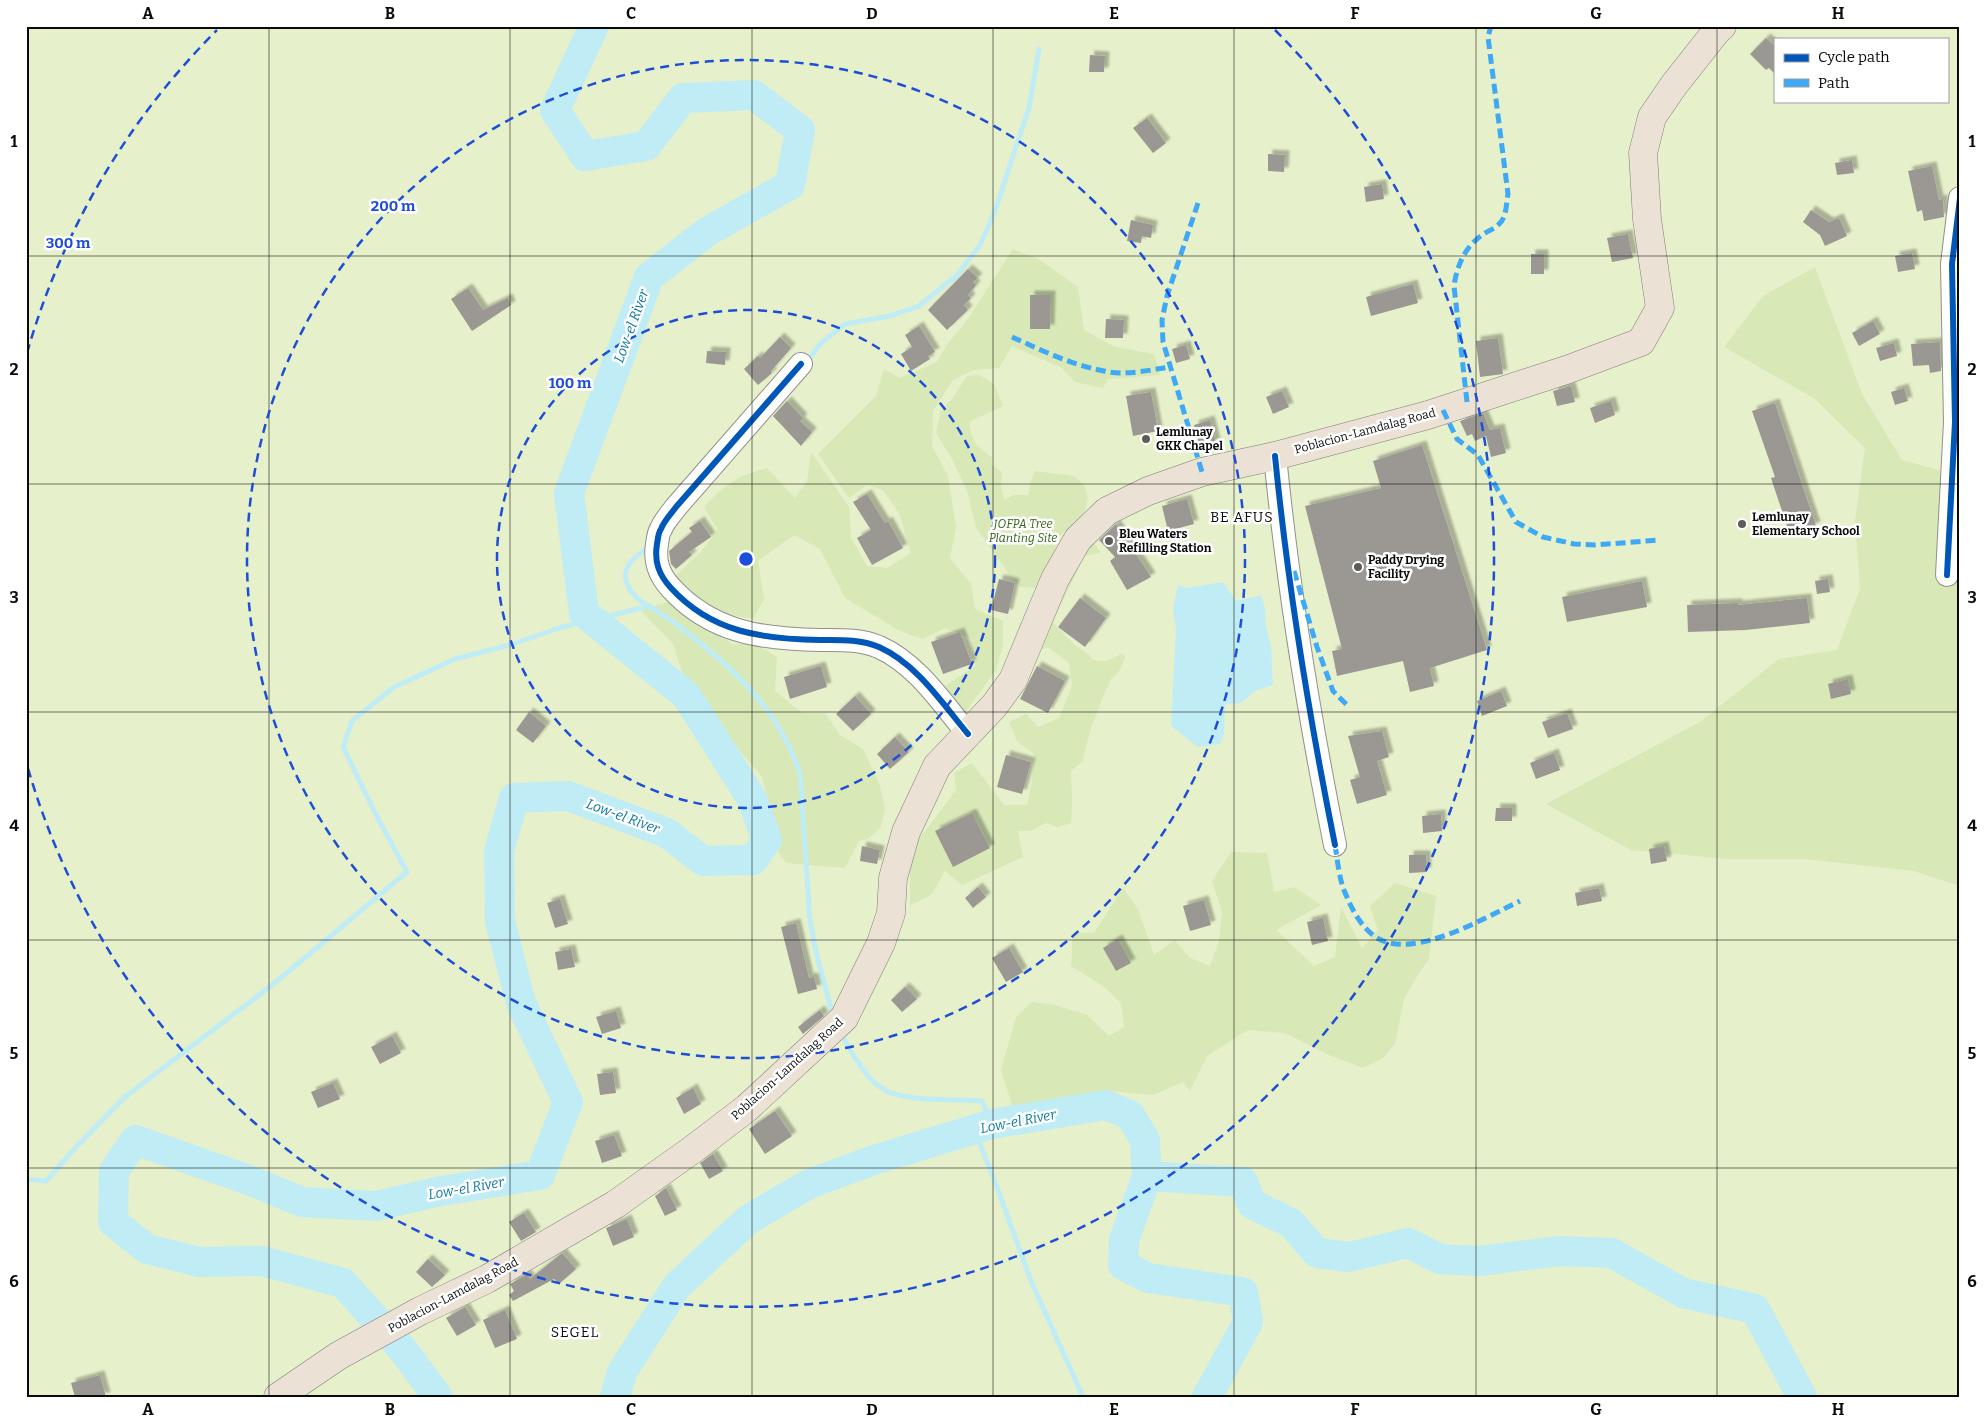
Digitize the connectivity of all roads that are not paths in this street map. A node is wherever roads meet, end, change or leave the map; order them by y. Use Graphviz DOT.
graph roads {
  1 [pos="1722,26"];
  2 [pos="1960,198"];
  3 [pos="802,364"];
  4 [pos="1275,456"];
  5 [pos="1947,575"];
  6 [pos="968,734"];
  7 [pos="1335,845"];
  8 [pos="278,1397"];
  1 -- 4 [label="main road, Poblacion-Lamdalag Road"];
  2 -- 5 [label="street"];
  3 -- 6 [label="street"];
  4 -- 6 [label="main road, Poblacion-Lamdalag Road"];
  4 -- 7 [label="street"];
  6 -- 8 [label="main road, Poblacion-Lamdalag Road"];
}
